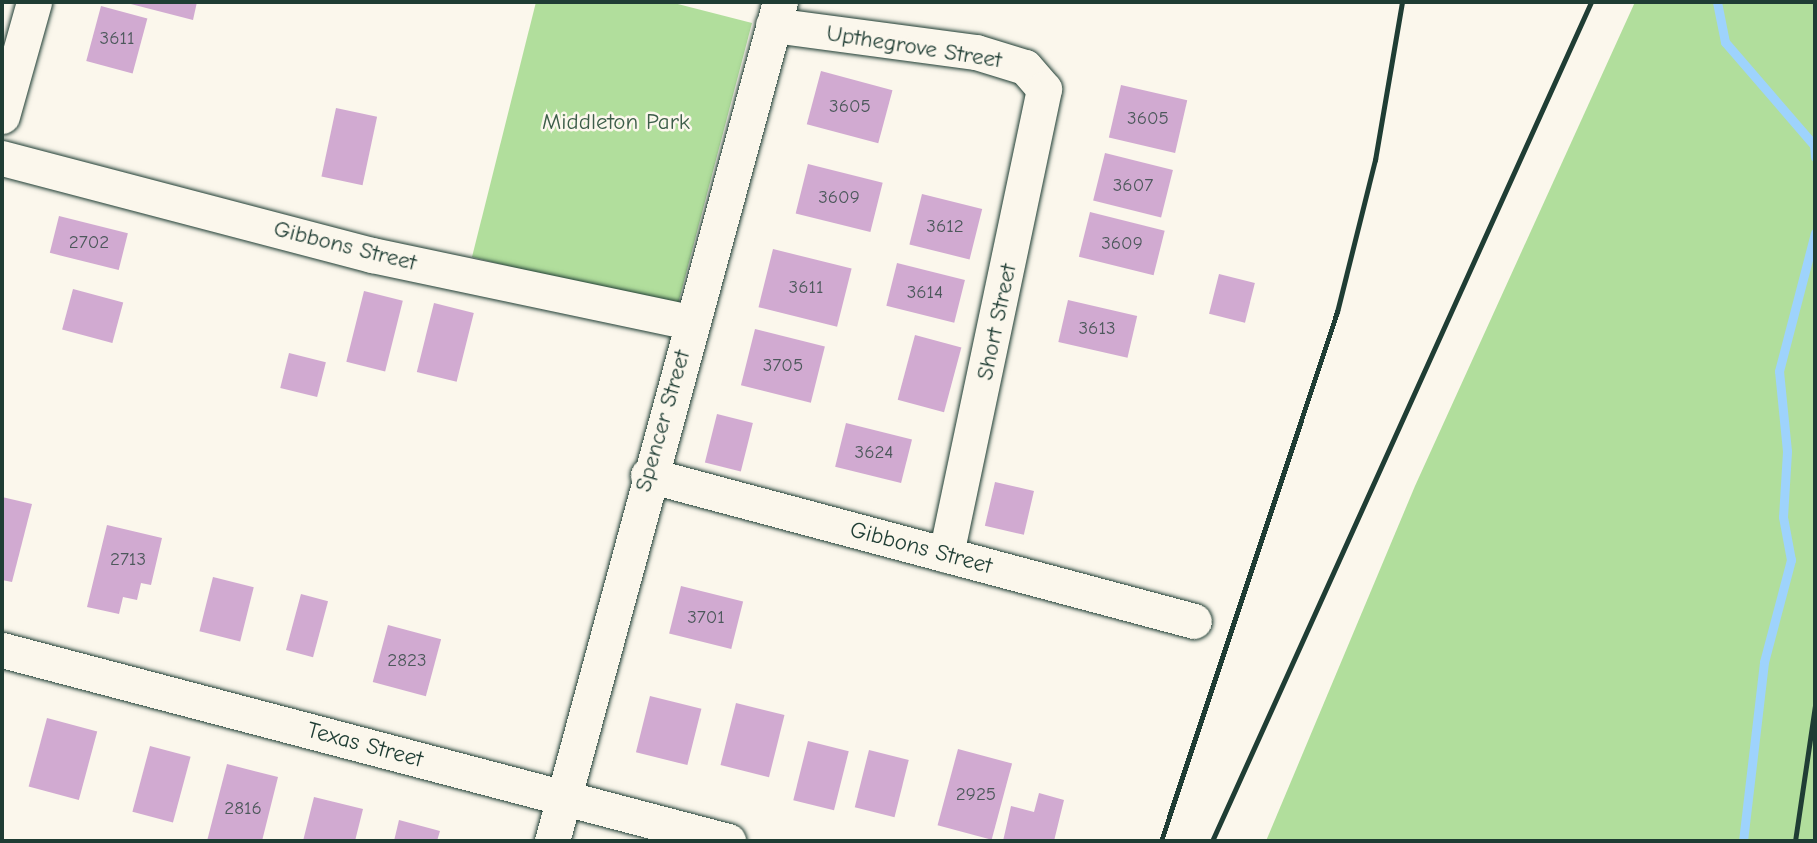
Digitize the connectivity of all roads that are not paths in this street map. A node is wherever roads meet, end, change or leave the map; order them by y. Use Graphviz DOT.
graph roads {
  1 [pos="34,2"];
  2 [pos="776,13"];
  3 [pos="1044,89"];
  4 [pos="2,116"];
  5 [pos="2,158"];
  6 [pos="691,322"];
  7 [pos="648,475"];
  8 [pos="946,555"];
  9 [pos="1194,621"];
  10 [pos="2,650"];
  11 [pos="563,797"];
  12 [pos="552,841"];
  13 [pos="728,841"];
  1 -- 4 [label="street"];
  2 -- 3 [label="street, Upthegrove Street"];
  2 -- 6 [label="street, Spencer Street"];
  3 -- 8 [label="street, Short Street"];
  5 -- 6 [label="street, Gibbons Street"];
  6 -- 7 [label="street, Spencer Street"];
  7 -- 8 [label="street, Gibbons Street"];
  7 -- 11 [label="street, Spencer Street"];
  8 -- 9 [label="street, Gibbons Street"];
  10 -- 11 [label="street, Texas Street"];
  11 -- 12 [label="street, Spencer Street"];
  11 -- 13 [label="street, Texas Street"];
}
